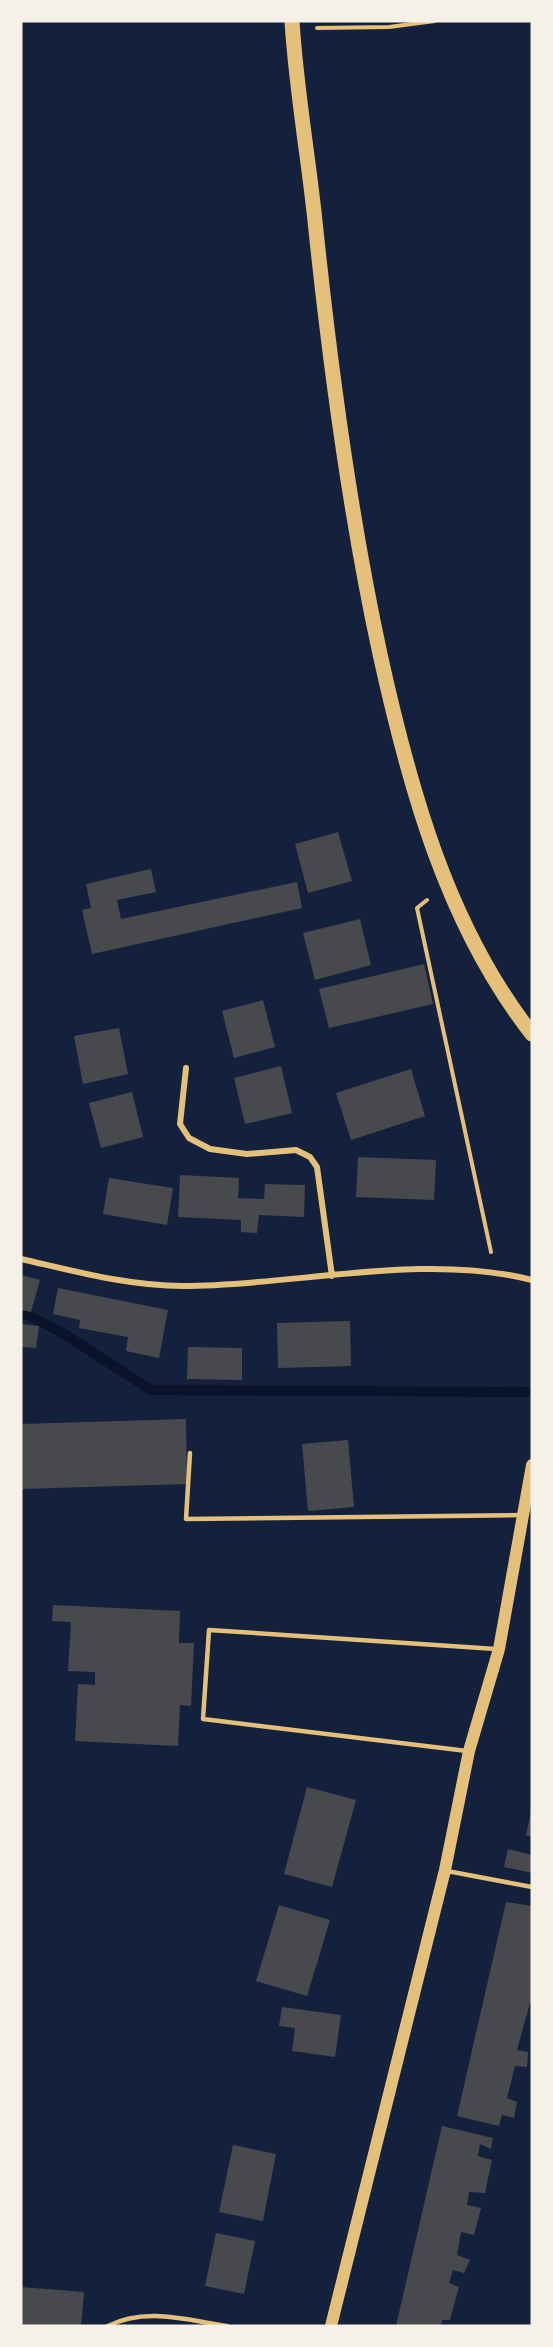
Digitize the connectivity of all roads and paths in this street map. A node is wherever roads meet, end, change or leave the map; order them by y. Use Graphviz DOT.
graph roads {
  1 [pos="435,21"];
  2 [pos="292,24"];
  3 [pos="447,882"];
  4 [pos="532,1034"];
  5 [pos="186,1068"];
  6 [pos="21,1259"];
  7 [pos="495,1273"];
  8 [pos="332,1276"];
  9 [pos="532,1280"];
  10 [pos="190,1453"];
  11 [pos="532,1465"];
  12 [pos="525,1515"];
  13 [pos="499,1649"];
  14 [pos="469,1751"];
  15 [pos="444,1870"];
  16 [pos="532,1887"];
  17 [pos="108,2326"];
  18 [pos="226,2326"];
  19 [pos="331,2326"];
  1 -- 2 [label="path"];
  2 -- 3 [label="main road"];
  3 -- 4 [label="main road"];
  3 -- 7 [label="path"];
  5 -- 8 [label="street"];
  6 -- 8 [label="street"];
  7 -- 8 [label="street"];
  7 -- 9 [label="street"];
  10 -- 12 [label="lane"];
  11 -- 12 [label="main road"];
  12 -- 13 [label="main road"];
  13 -- 14 [label="main road"];
  13 -- 14 [label="lane"];
  14 -- 15 [label="main road"];
  15 -- 16 [label="lane"];
  15 -- 19 [label="main road"];
  17 -- 18 [label="lane"];
}
